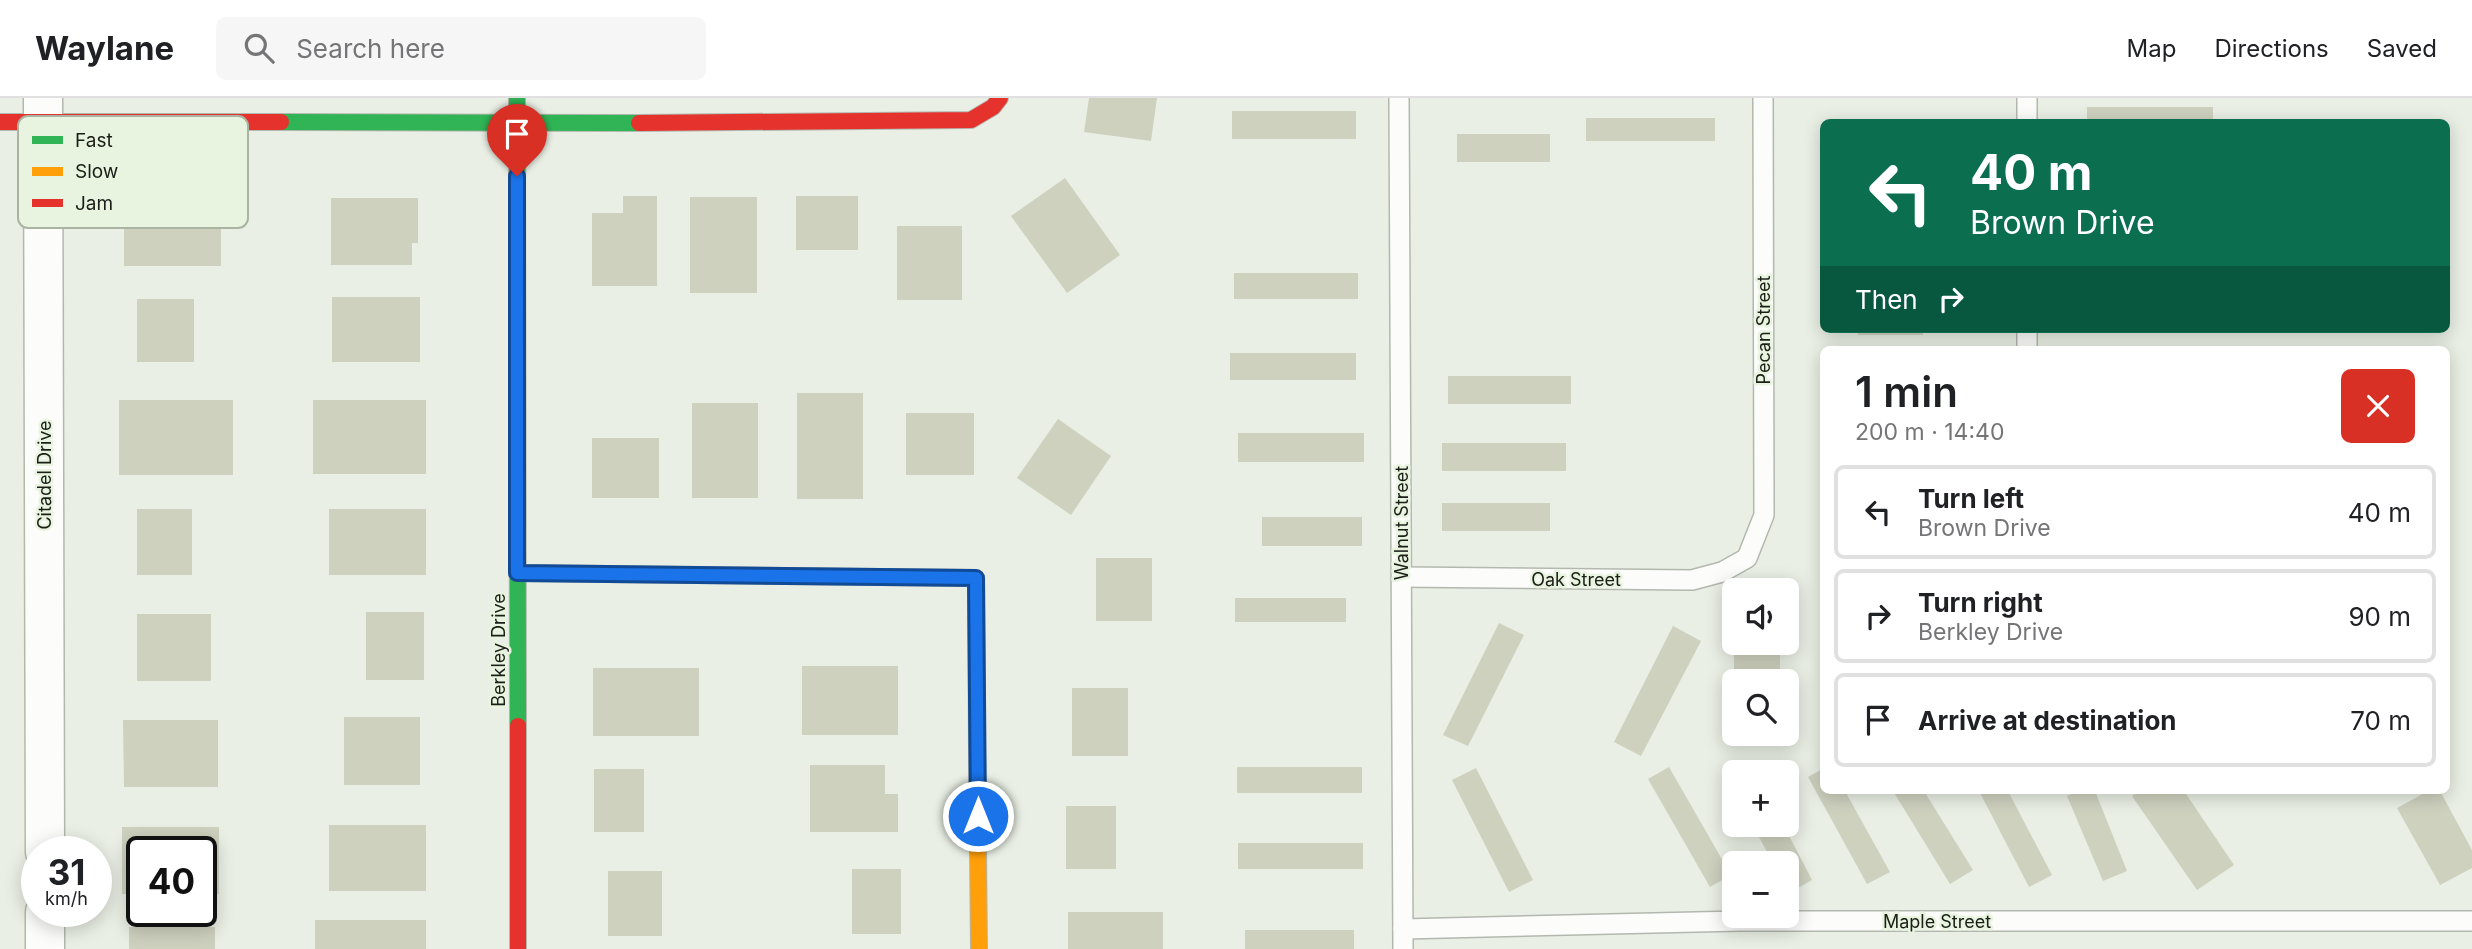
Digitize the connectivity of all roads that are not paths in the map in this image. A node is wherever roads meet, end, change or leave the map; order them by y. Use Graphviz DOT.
graph roads {
  1 [pos="517,98"];
  2 [pos="1399,98"];
  3 [pos="1763,98"];
  4 [pos="2027,98"];
  5 [pos="997,103"];
  6 [pos="43,110"];
  7 [pos="22,116"];
  8 [pos="18,117"];
  9 [pos="2027,119"];
  10 [pos="0,122"];
  11 [pos="517,123"];
  12 [pos="43,228"];
  13 [pos="1746,558"];
  14 [pos="517,573"];
  15 [pos="1402,577"];
  16 [pos="45,836"];
  17 [pos="2472,921"];
  18 [pos="45,927"];
  19 [pos="1403,939"];
  20 [pos="46,949"];
  21 [pos="518,949"];
  22 [pos="979,949"];
  1 -- 11 [label="street, Berkley Drive"];
  2 -- 15 [label="lane, Walnut Street"];
  3 -- 13 [label="lane, Pecan Street"];
  4 -- 9 [label="lane"];
  5 -- 11 [label="street"];
  6 -- 7 [label="street"];
  6 -- 11 [label="street"];
  8 -- 10 [label="street"];
  11 -- 14 [label="street, Berkley Drive"];
  12 -- 16 [label="street, Citadel Drive"];
  13 -- 15 [label="lane, Oak Street"];
  14 -- 21 [label="street, Berkley Drive"];
  14 -- 22 [label="street"];
  15 -- 19 [label="lane, Walnut Street"];
  17 -- 19 [label="lane, Maple Street"];
  18 -- 20 [label="street"];
}
